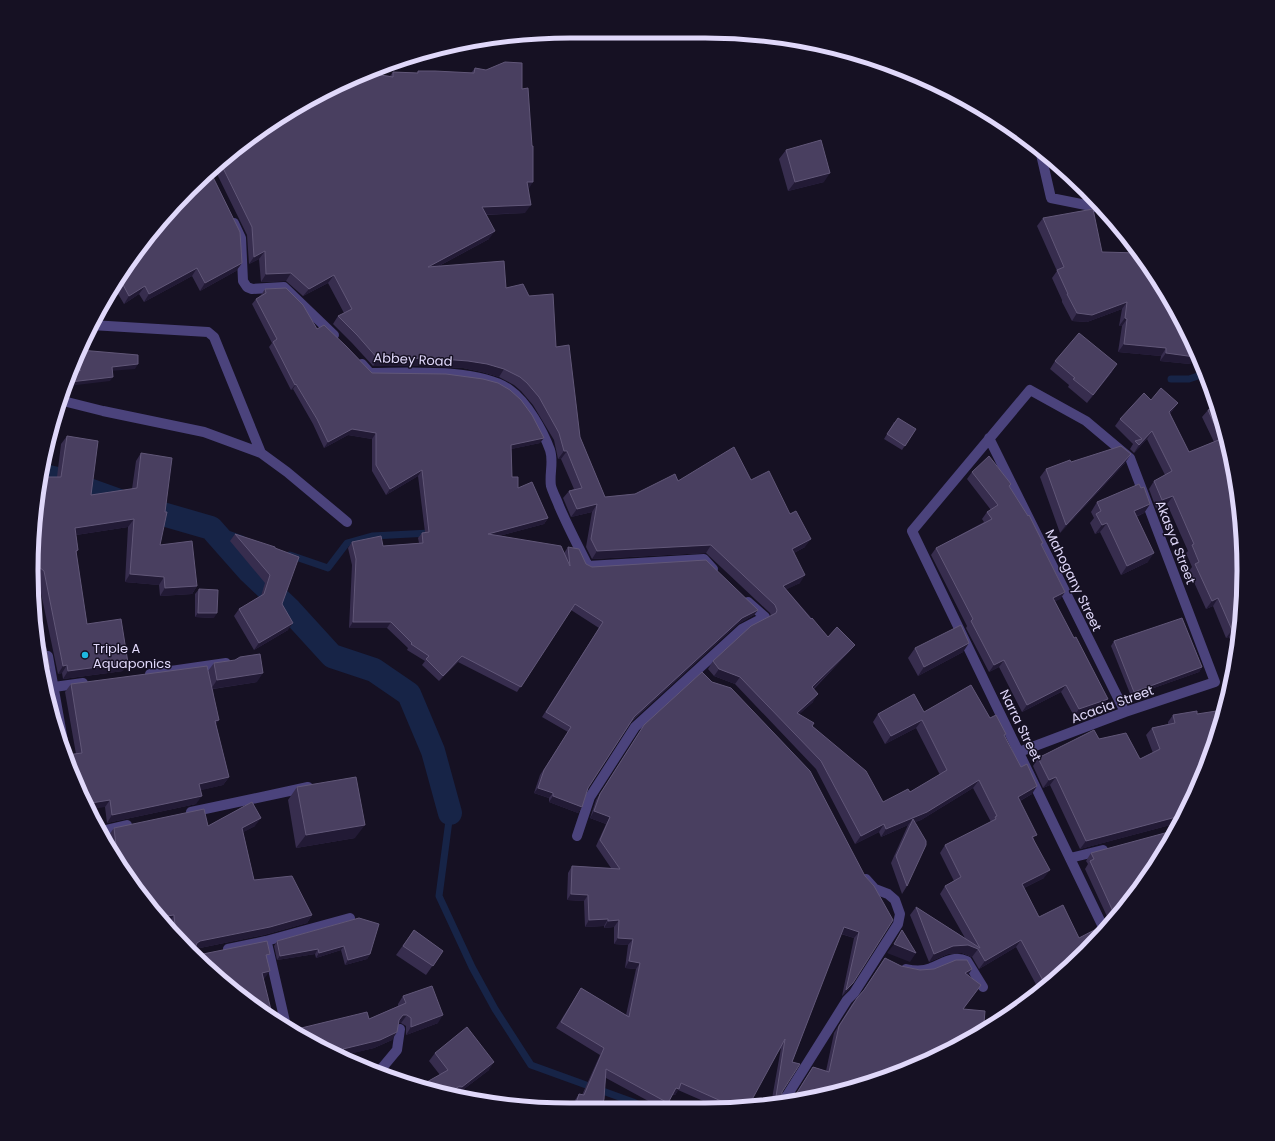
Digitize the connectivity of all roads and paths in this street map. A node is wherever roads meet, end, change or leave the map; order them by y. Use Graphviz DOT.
graph roads {
  1 [pos="1042,159"];
  2 [pos="1093,206"];
  3 [pos="231,217"];
  4 [pos="98,325"];
  5 [pos="341,342"];
  6 [pos="356,357"];
  7 [pos="65,402"];
  8 [pos="989,438"];
  9 [pos="262,453"];
  10 [pos="347,522"];
  11 [pos="720,575"];
  12 [pos="741,595"];
  13 [pos="46,646"];
  14 [pos="228,663"];
  15 [pos="698,668"];
  16 [pos="141,675"];
  17 [pos="706,678"];
  18 [pos="94,682"];
  19 [pos="1215,682"];
  20 [pos="54,687"];
  21 [pos="1125,712"];
  22 [pos="60,720"];
  23 [pos="1019,752"];
  24 [pos="320,784"];
  25 [pos="184,813"];
  26 [pos="139,823"];
  27 [pos="105,830"];
  28 [pos="577,836"];
  29 [pos="1116,846"];
  30 [pos="1070,858"];
  31 [pos="860,869"];
  32 [pos="350,918"];
  33 [pos="1102,925"];
  34 [pos="266,941"];
  35 [pos="219,950"];
  36 [pos="878,955"];
  37 [pos="983,987"];
  38 [pos="284,1019"];
  39 [pos="400,1029"];
  40 [pos="381,1068"];
  41 [pos="787,1096"];
  1 -- 2 [label="street"];
  3 -- 5 [label="street"];
  4 -- 9 [label="street"];
  6 -- 11 [label="street, Abbey Road"];
  7 -- 9 [label="street"];
  8 -- 19 [label="street, Akasya Street"];
  8 -- 21 [label="street, Mahogany Street"];
  8 -- 23 [label="street, Narra Street"];
  9 -- 10 [label="street"];
  12 -- 15 [label="street"];
  13 -- 20 [label="street"];
  14 -- 16 [label="street"];
  15 -- 17 [label="street"];
  15 -- 28 [label="street"];
  18 -- 20 [label="street"];
  19 -- 21 [label="street, Acacia Street"];
  20 -- 22 [label="street"];
  21 -- 23 [label="street, Acacia Street"];
  23 -- 30 [label="street, Narra Street"];
  24 -- 25 [label="street"];
  26 -- 27 [label="street"];
  29 -- 30 [label="street"];
  30 -- 33 [label="street, Narra Street"];
  31 -- 36 [label="street"];
  32 -- 34 [label="street"];
  34 -- 35 [label="street"];
  34 -- 38 [label="street"];
  36 -- 37 [label="street"];
  36 -- 41 [label="street"];
  39 -- 40 [label="street"];
}
